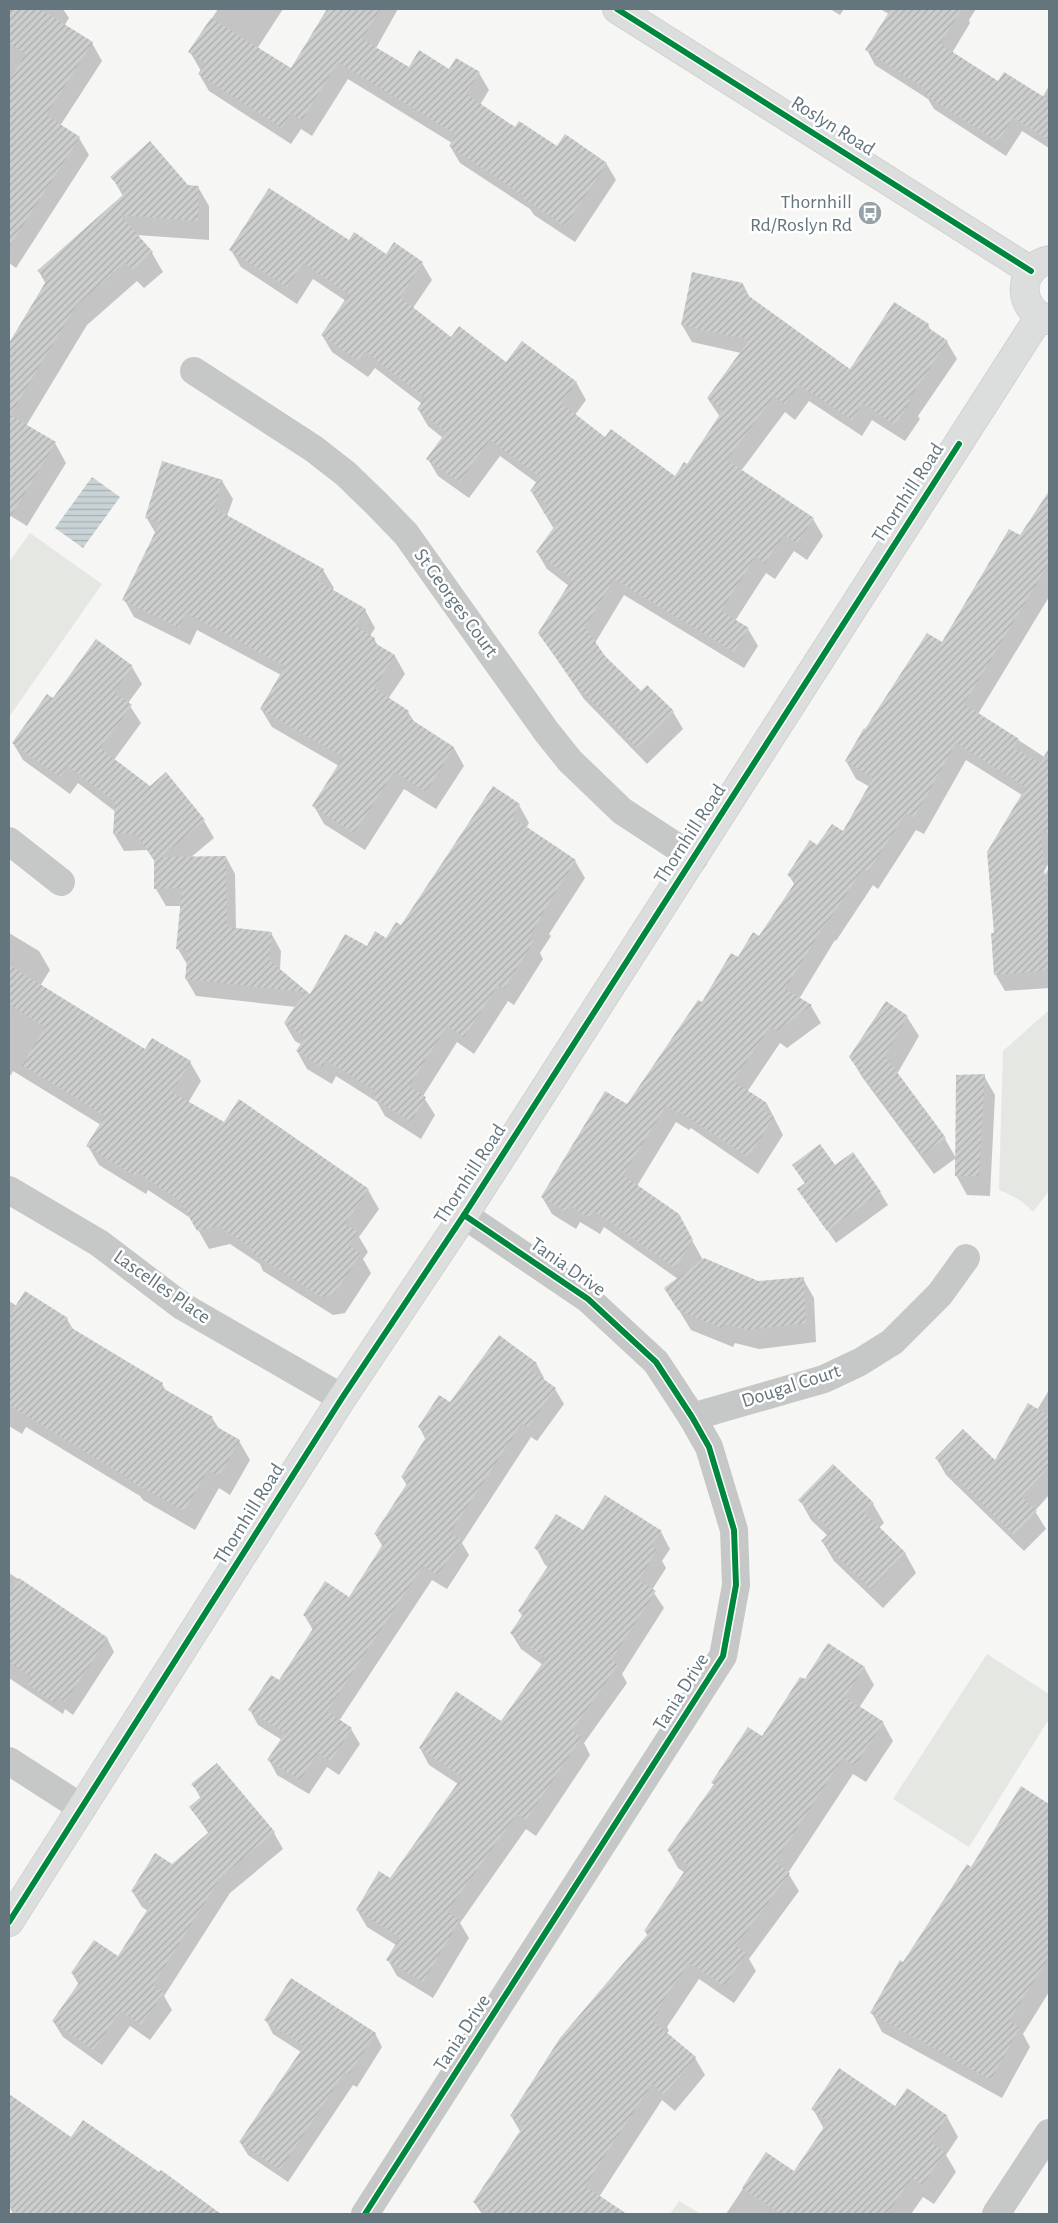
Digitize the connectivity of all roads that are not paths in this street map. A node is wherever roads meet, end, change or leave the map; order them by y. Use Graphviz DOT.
graph roads {
  1 [pos="617,9"];
  2 [pos="1040,266"];
  3 [pos="1045,318"];
  4 [pos="194,371"];
  5 [pos="9,841"];
  6 [pos="694,858"];
  7 [pos="61,882"];
  8 [pos="9,1190"];
  9 [pos="464,1215"];
  10 [pos="966,1258"];
  11 [pos="342,1398"];
  12 [pos="692,1416"];
  13 [pos="9,1762"];
  14 [pos="82,1808"];
  15 [pos="9,1922"];
  16 [pos="1049,2133"];
  17 [pos="365,2214"];
  18 [pos="996,2214"];
  1 -- 2 [label="street, Roslyn Road"];
  2 -- 3 [label="street"];
  3 -- 6 [label="street, Thornhill Road"];
  4 -- 6 [label="street, St Georges Court"];
  5 -- 7 [label="street"];
  6 -- 9 [label="street, Thornhill Road"];
  8 -- 11 [label="street, Lascelles Place"];
  9 -- 11 [label="street, Thornhill Road"];
  9 -- 12 [label="street, Tania Drive"];
  10 -- 12 [label="street, Dougal Court"];
  11 -- 14 [label="street, Thornhill Road"];
  12 -- 17 [label="street, Tania Drive"];
  13 -- 14 [label="street"];
  14 -- 15 [label="street, Thornhill Road"];
  16 -- 18 [label="street"];
}
